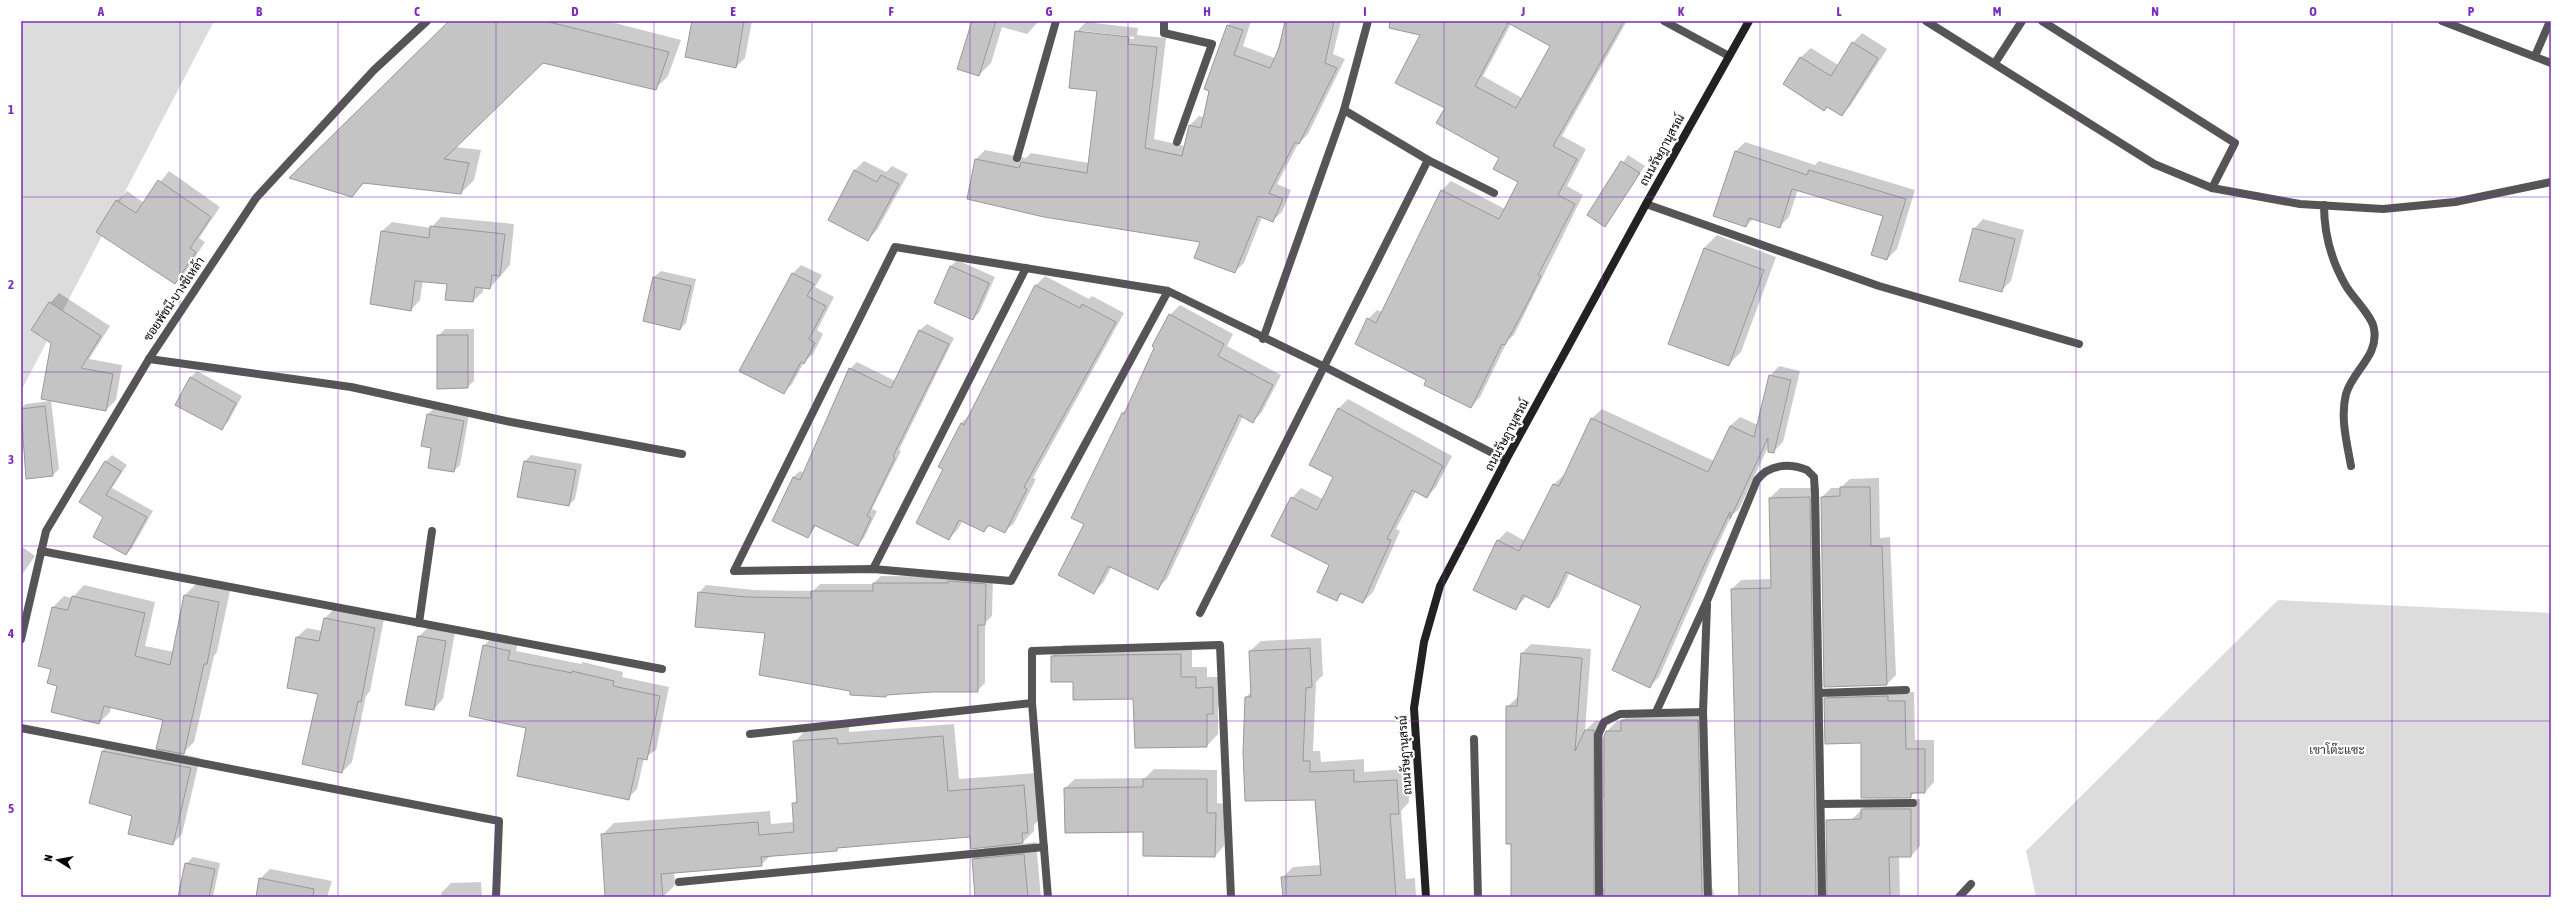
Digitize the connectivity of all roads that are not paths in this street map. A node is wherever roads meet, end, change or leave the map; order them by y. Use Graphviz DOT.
graph roads {
  1 [pos="427,21"];
  2 [pos="1056,21"];
  3 [pos="1164,21"];
  4 [pos="1368,21"];
  5 [pos="1664,21"];
  6 [pos="1750,21"];
  7 [pos="1926,21"];
  8 [pos="2022,21"];
  9 [pos="2042,21"];
  10 [pos="2442,21"];
  11 [pos="2550,21"];
  12 [pos="1728,56"];
  13 [pos="2535,56"];
  14 [pos="1995,63"];
  15 [pos="2551,63"];
  16 [pos="1344,110"];
  17 [pos="1177,142"];
  18 [pos="1017,158"];
  19 [pos="1428,160"];
  20 [pos="2551,182"];
  21 [pos="2212,188"];
  22 [pos="1494,193"];
  23 [pos="1646,204"];
  24 [pos="2324,205"];
  25 [pos="1026,268"];
  26 [pos="1168,291"];
  27 [pos="1263,339"];
  28 [pos="2079,344"];
  29 [pos="149,359"];
  30 [pos="1323,366"];
  31 [pos="682,454"];
  32 [pos="1506,460"];
  33 [pos="2351,466"];
  34 [pos="432,532"];
  35 [pos="41,551"];
  36 [pos="873,569"];
  37 [pos="1707,601"];
  38 [pos="1200,613"];
  39 [pos="419,623"];
  40 [pos="21,635"];
  41 [pos="662,669"];
  42 [pos="1906,690"];
  43 [pos="1819,693"];
  44 [pos="1032,703"];
  45 [pos="1656,712"];
  46 [pos="1703,712"];
  47 [pos="21,728"];
  48 [pos="750,734"];
  49 [pos="1474,739"];
  50 [pos="1913,802"];
  51 [pos="1821,804"];
  52 [pos="1044,847"];
  53 [pos="679,882"];
  54 [pos="1971,884"];
  55 [pos="496,897"];
  56 [pos="1048,897"];
  57 [pos="1231,897"];
  58 [pos="1426,897"];
  59 [pos="1478,897"];
  60 [pos="1599,897"];
  61 [pos="1708,897"];
  62 [pos="1822,897"];
  63 [pos="1959,897"];
  1 -- 29 [label="street, ซอยพัชนี-บางชีเหล้า"];
  2 -- 18 [label="street"];
  3 -- 17 [label="street"];
  4 -- 16 [label="street"];
  5 -- 12 [label="street"];
  6 -- 12 [label="street, ถนนรัษฎานุสรณ์"];
  7 -- 14 [label="street"];
  8 -- 14 [label="street"];
  9 -- 21 [label="street"];
  10 -- 13 [label="street"];
  11 -- 13 [label="street"];
  12 -- 23 [label="street, ถนนรัษฎานุสรณ์"];
  13 -- 15 [label="street"];
  14 -- 21 [label="street"];
  16 -- 19 [label="street"];
  16 -- 27 [label="street"];
  19 -- 22 [label="street"];
  19 -- 30 [label="street"];
  20 -- 24 [label="street"];
  21 -- 24 [label="street"];
  23 -- 28 [label="street"];
  23 -- 32 [label="street, ถนนรัษฎานุสรณ์"];
  24 -- 33 [label="street"];
  25 -- 26 [label="street"];
  25 -- 36 [label="street"];
  25 -- 36 [label="street"];
  26 -- 27 [label="street"];
  26 -- 36 [label="street"];
  27 -- 30 [label="street"];
  29 -- 31 [label="street"];
  29 -- 35 [label="street, ซอยพัชนี-บางชีเหล้า"];
  30 -- 32 [label="street"];
  30 -- 38 [label="street"];
  32 -- 58 [label="street, ถนนรัษฎานุสรณ์"];
  34 -- 39 [label="street"];
  35 -- 39 [label="street"];
  35 -- 40 [label="street, ซอยพัชนี-บางชีเหล้า"];
  37 -- 43 [label="street"];
  37 -- 45 [label="street"];
  37 -- 46 [label="street"];
  39 -- 41 [label="street"];
  42 -- 43 [label="street"];
  43 -- 51 [label="street"];
  44 -- 48 [label="street"];
  44 -- 52 [label="street"];
  44 -- 57 [label="street"];
  45 -- 46 [label="street"];
  45 -- 60 [label="street"];
  46 -- 61 [label="street"];
  47 -- 55 [label="street"];
  49 -- 59 [label="street"];
  50 -- 51 [label="street"];
  51 -- 62 [label="street"];
  52 -- 53 [label="street"];
  52 -- 56 [label="street"];
  54 -- 63 [label="street"];
}
